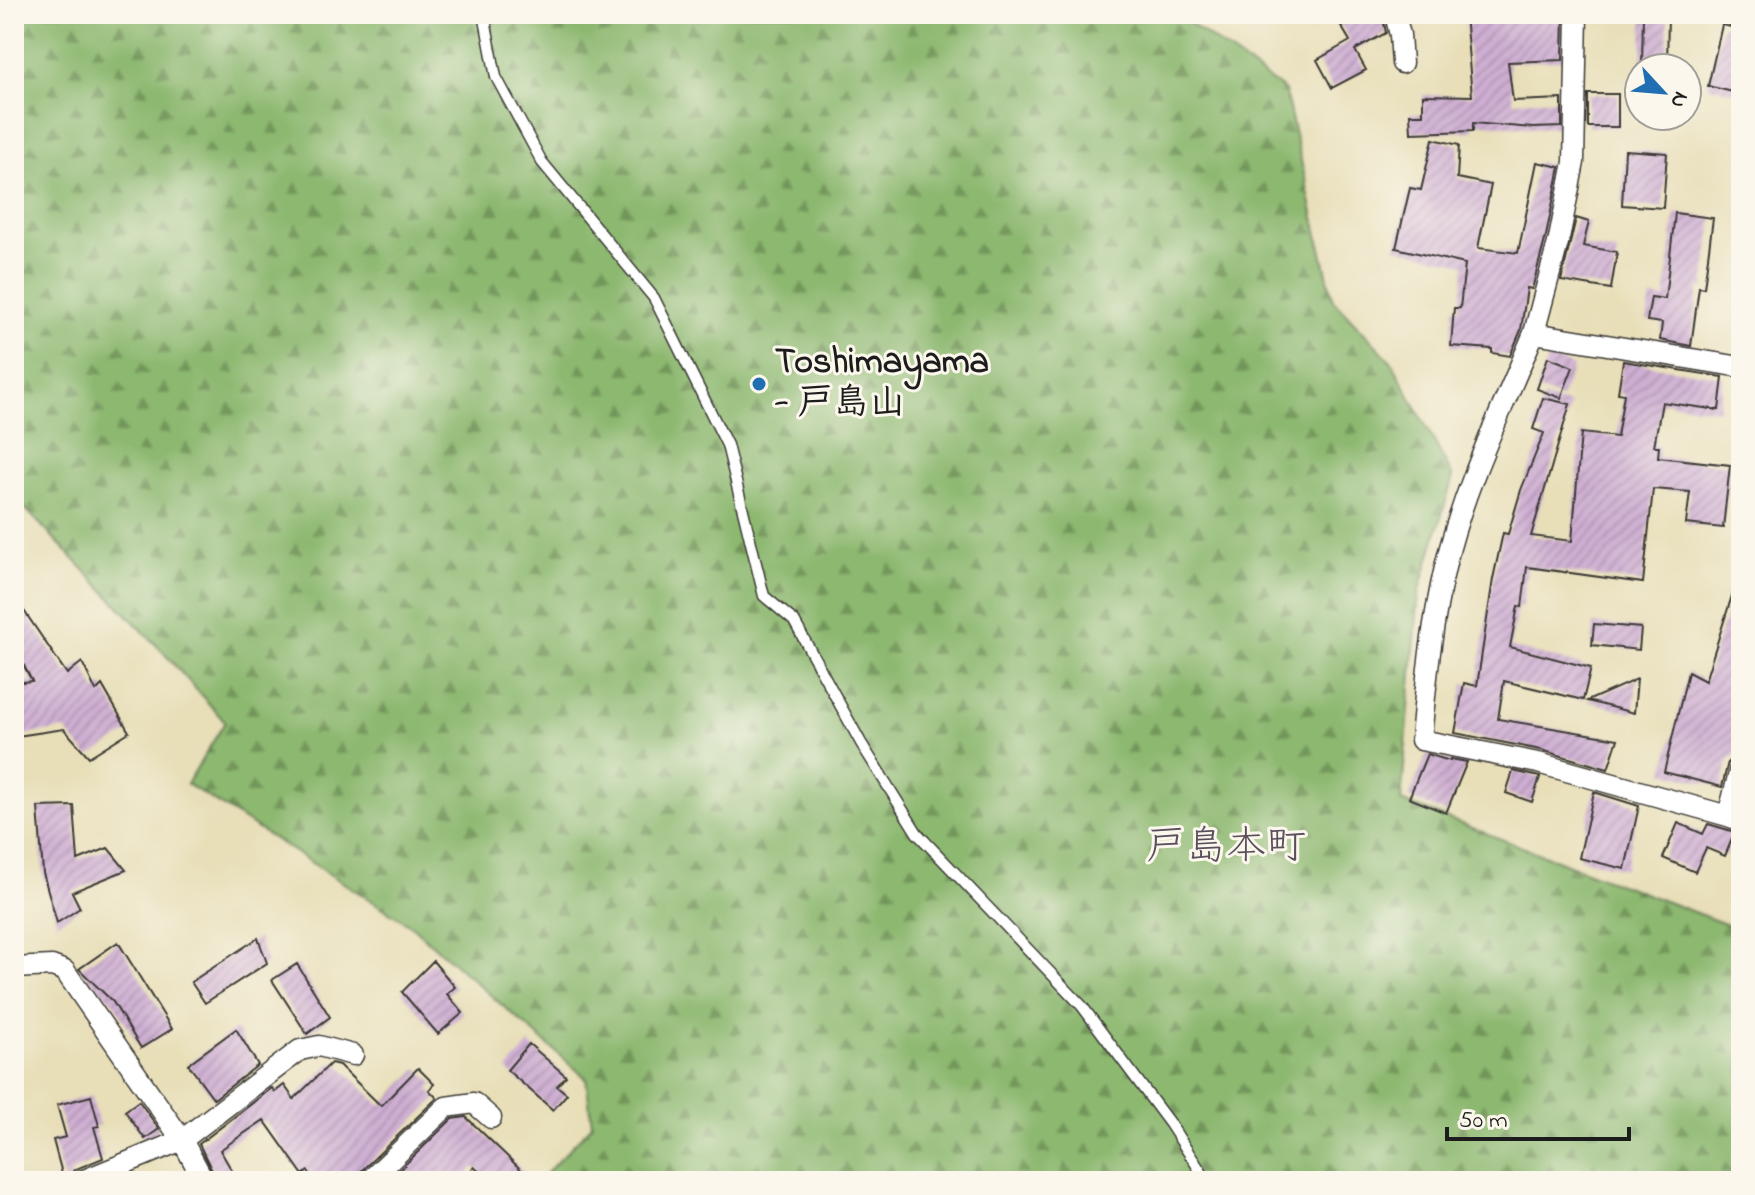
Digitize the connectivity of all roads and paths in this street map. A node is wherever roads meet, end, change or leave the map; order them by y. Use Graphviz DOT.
graph roads {
  1 [pos="484,14"];
  2 [pos="1395,14"];
  3 [pos="1577,14"];
  4 [pos="1402,63"];
  5 [pos="1534,333"];
  6 [pos="1741,367"];
  7 [pos="1741,765"];
  8 [pos="1735,818"];
  9 [pos="14,968"];
  10 [pos="353,1055"];
  11 [pos="491,1118"];
  12 [pos="182,1140"];
  13 [pos="82,1181"];
  14 [pos="204,1181"];
  15 [pos="369,1181"];
  16 [pos="1207,1181"];
  1 -- 16 [label="lane"];
  2 -- 4 [label="street"];
  3 -- 5 [label="street"];
  5 -- 6 [label="street"];
  5 -- 8 [label="street"];
  7 -- 8 [label="street"];
  9 -- 12 [label="street"];
  10 -- 12 [label="street"];
  11 -- 15 [label="street"];
  12 -- 13 [label="street"];
  12 -- 14 [label="street"];
}
